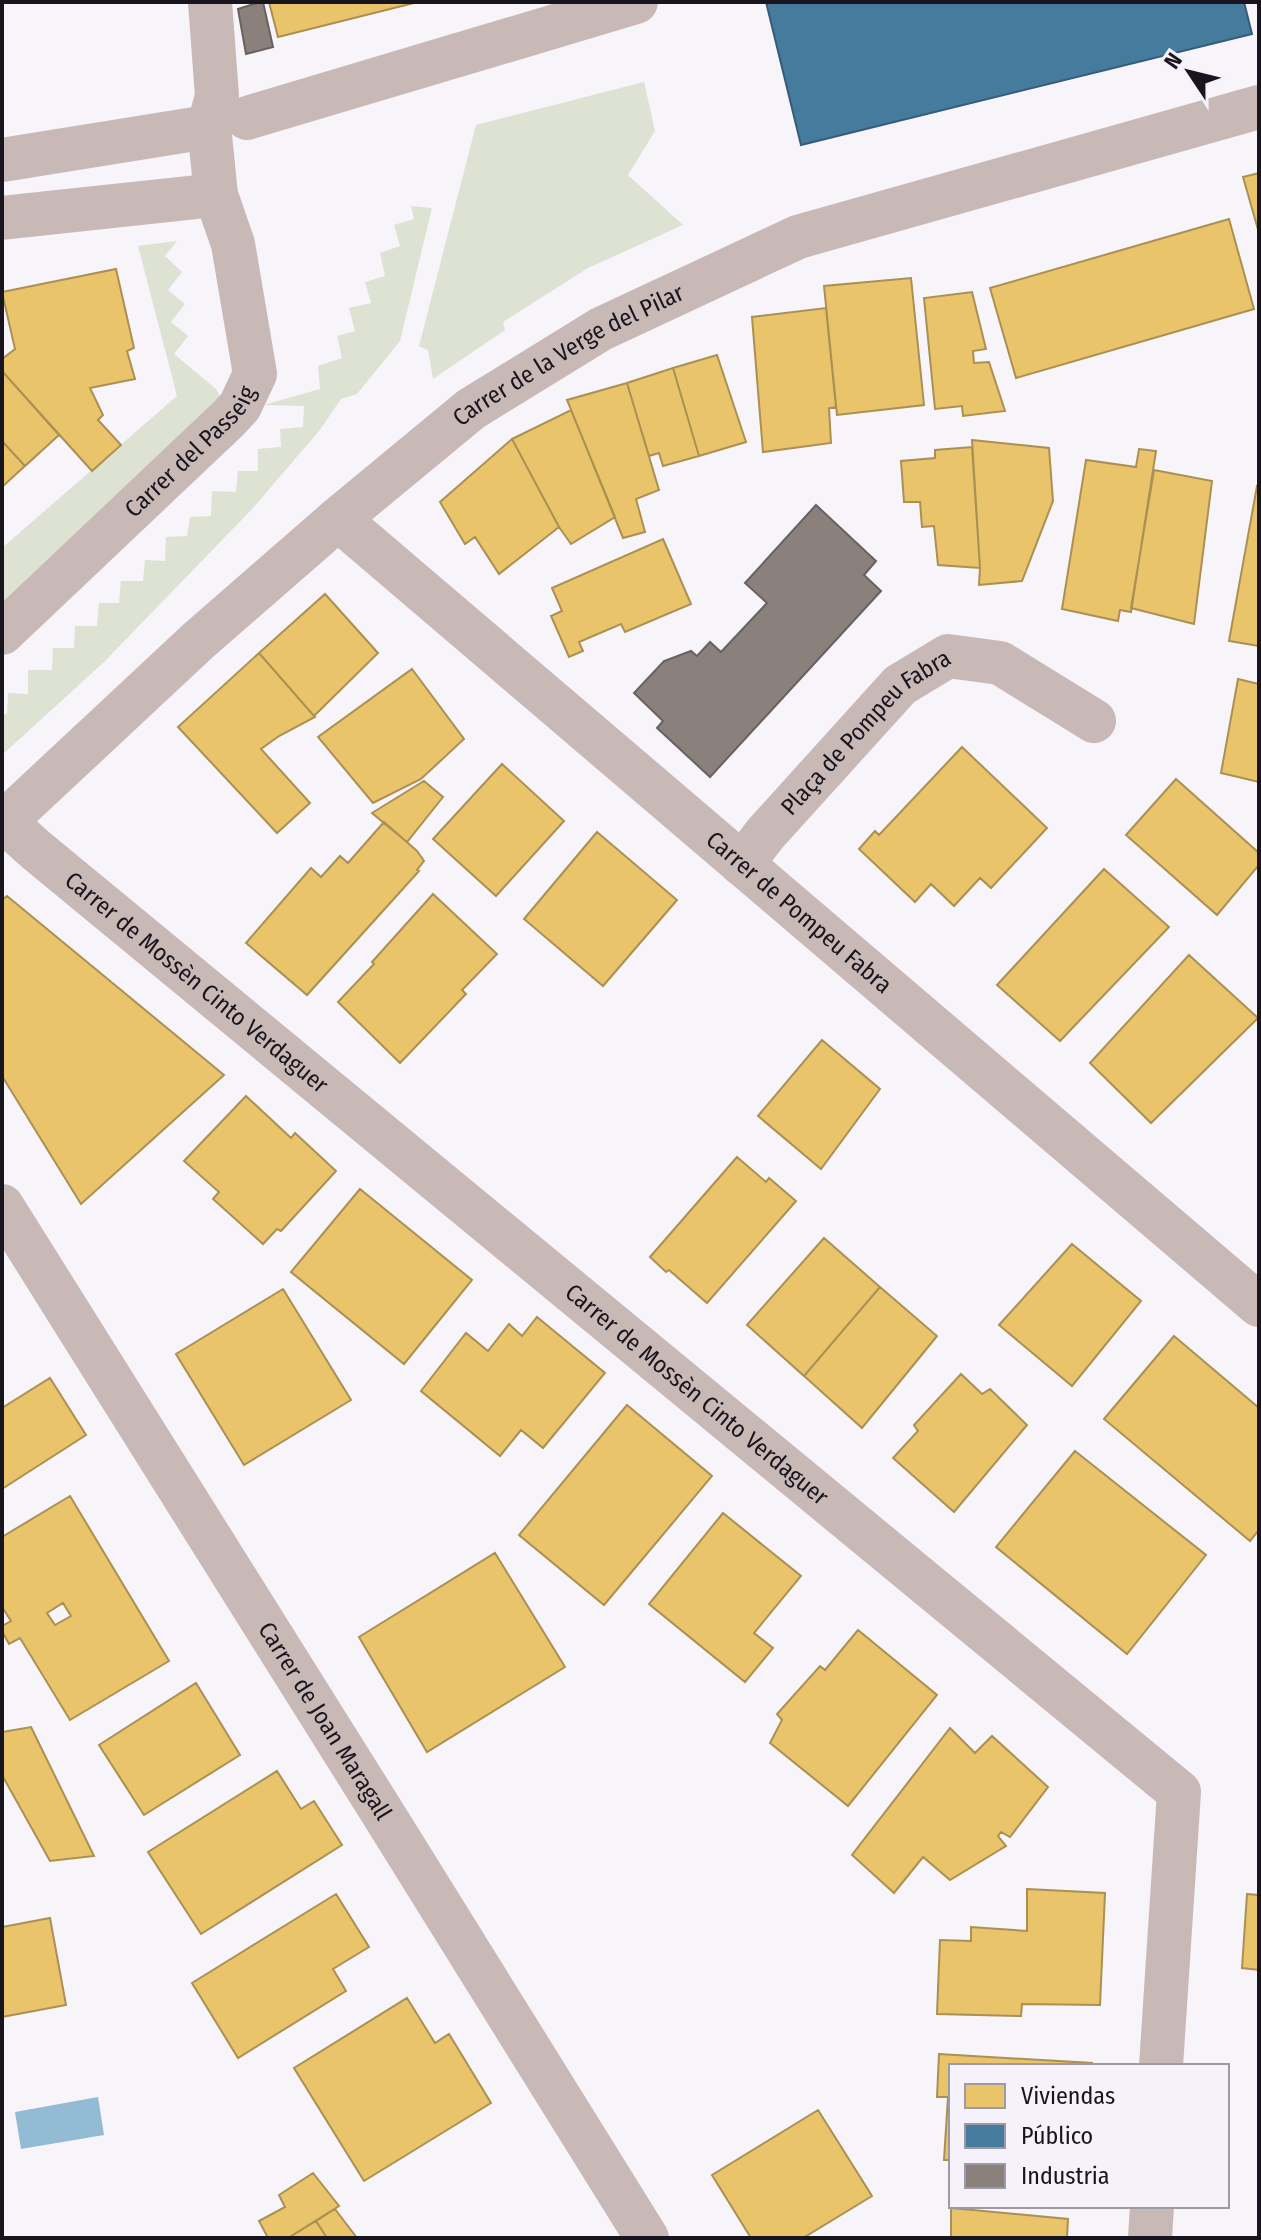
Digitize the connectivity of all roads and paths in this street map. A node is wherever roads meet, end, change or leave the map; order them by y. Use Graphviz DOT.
graph roads {
  1 [pos="210,2"];
  2 [pos="636,2"];
  3 [pos="1259,107"];
  4 [pos="217,124"];
  5 [pos="2,160"];
  6 [pos="216,195"];
  7 [pos="2,218"];
  8 [pos="338,519"];
  9 [pos="2,633"];
  10 [pos="1094,721"];
  11 [pos="4,823"];
  12 [pos="742,864"];
  13 [pos="2,1206"];
  14 [pos="1259,1305"];
  15 [pos="1161,2064"];
  16 [pos="1152,2208"];
  17 [pos="647,2238"];
  18 [pos="1150,2238"];
  1 -- 4 [label="street, Carrer del Passeig"];
  2 -- 4 [label="street"];
  3 -- 8 [label="street, Carrer de la Verge del Pilar"];
  4 -- 5 [label="street"];
  4 -- 6 [label="street, Carrer del Passeig"];
  6 -- 7 [label="street"];
  6 -- 9 [label="street, Carrer del Passeig"];
  8 -- 11 [label="street, Carrer de la Verge del Pilar"];
  8 -- 12 [label="street, Carrer de Pompeu Fabra"];
  10 -- 12 [label="street, Plaça de Pompeu Fabra"];
  11 -- 15 [label="street, Carrer de Mossèn Cinto Verdaguer"];
  12 -- 14 [label="street, Carrer de Pompeu Fabra"];
  13 -- 17 [label="street, Carrer de Joan Maragall"];
  16 -- 18 [label="street"];
}
